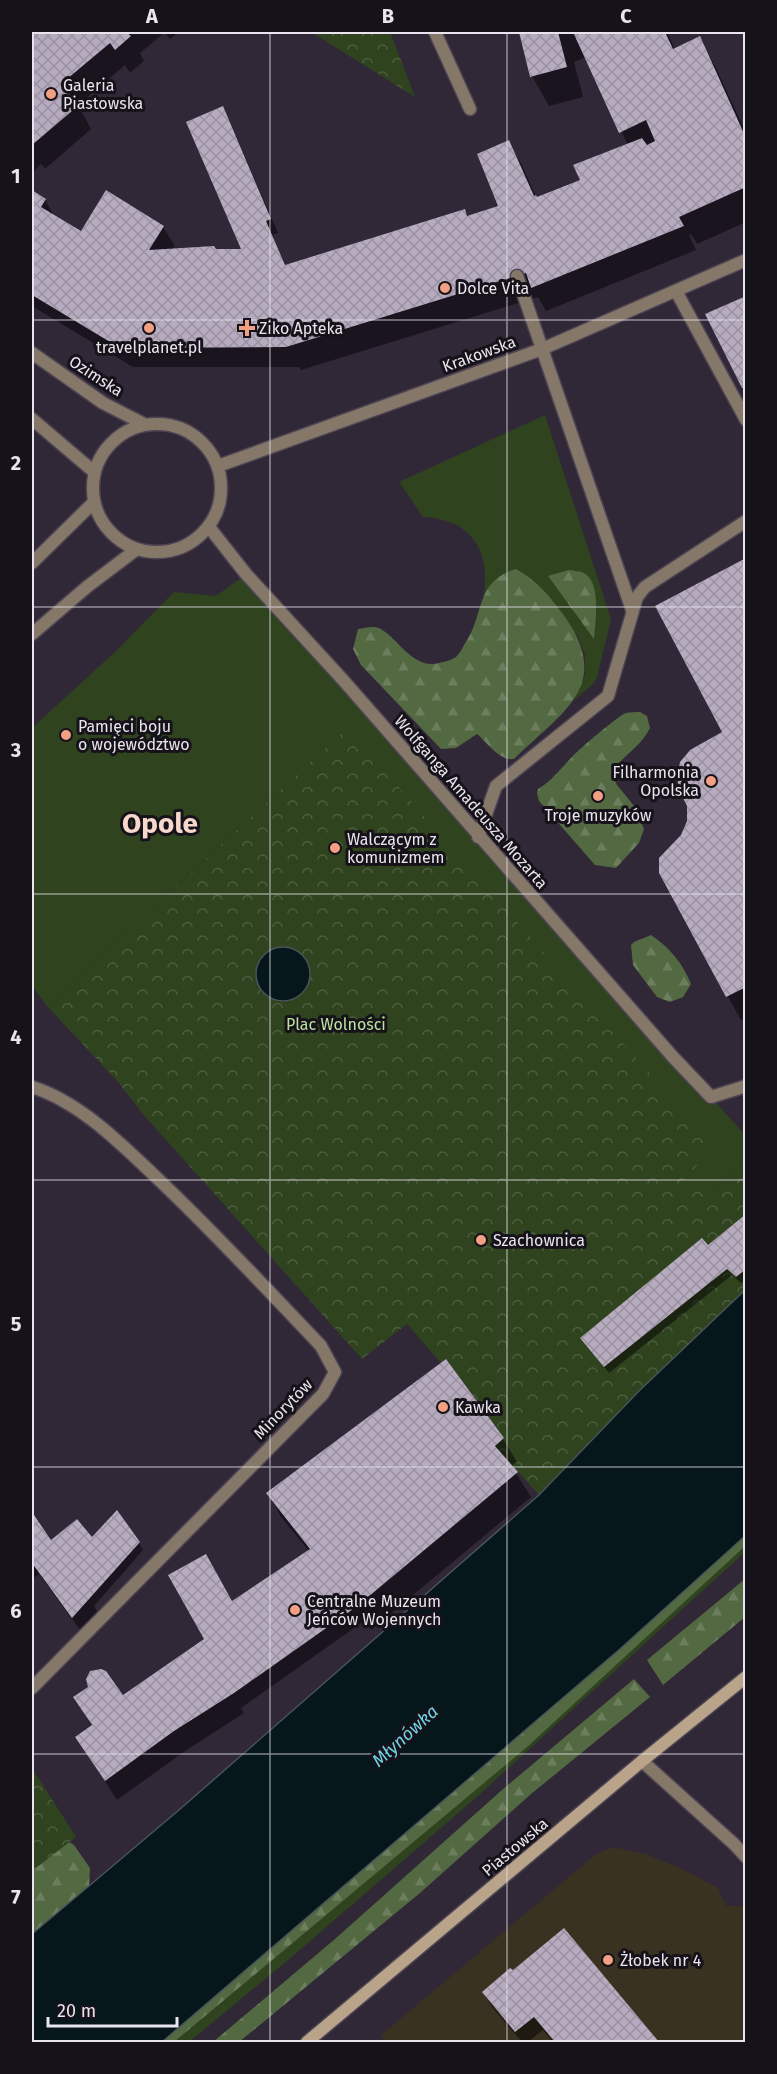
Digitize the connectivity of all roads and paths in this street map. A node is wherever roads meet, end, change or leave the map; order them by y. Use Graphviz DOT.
graph roads {
  1 [pos="435,32"];
  2 [pos="470,109"];
  3 [pos="746,260"];
  4 [pos="517,276"];
  5 [pos="676,291"];
  6 [pos="542,349"];
  7 [pos="32,353"];
  8 [pos="32,419"];
  9 [pos="746,420"];
  10 [pos="144,424"];
  11 [pos="218,466"];
  12 [pos="93,471"];
  13 [pos="94,502"];
  14 [pos="746,521"];
  15 [pos="208,527"];
  16 [pos="137,549"];
  17 [pos="32,563"];
  18 [pos="633,611"];
  19 [pos="32,634"];
  20 [pos="478,837"];
  21 [pos="746,1086"];
  22 [pos="32,1087"];
  23 [pos="746,1677"];
  24 [pos="32,1689"];
  25 [pos="642,1761"];
  26 [pos="746,1857"];
  27 [pos="307,2043"];
  1 -- 2 [label="street"];
  3 -- 5 [label="street, Krakowska"];
  4 -- 6 [label="street"];
  5 -- 6 [label="street, Krakowska"];
  5 -- 9 [label="street"];
  6 -- 11 [label="street, Krakowska"];
  6 -- 18 [label="street"];
  7 -- 10 [label="street, Ozimska"];
  8 -- 12 [label="street"];
  10 -- 11 [label="street"];
  10 -- 12 [label="street"];
  11 -- 15 [label="street"];
  12 -- 13 [label="street"];
  13 -- 16 [label="street"];
  13 -- 17 [label="street"];
  14 -- 18 [label="street"];
  15 -- 16 [label="street"];
  15 -- 20 [label="street, Wolfganga Amadeusza Mozarta"];
  16 -- 19 [label="street"];
  18 -- 20 [label="street"];
  20 -- 21 [label="street, Wolfganga Amadeusza Mozarta"];
  22 -- 24 [label="street, Minorytów"];
  23 -- 25 [label="street, Piastowska"];
  25 -- 26 [label="street"];
  25 -- 27 [label="street, Piastowska"];
}
